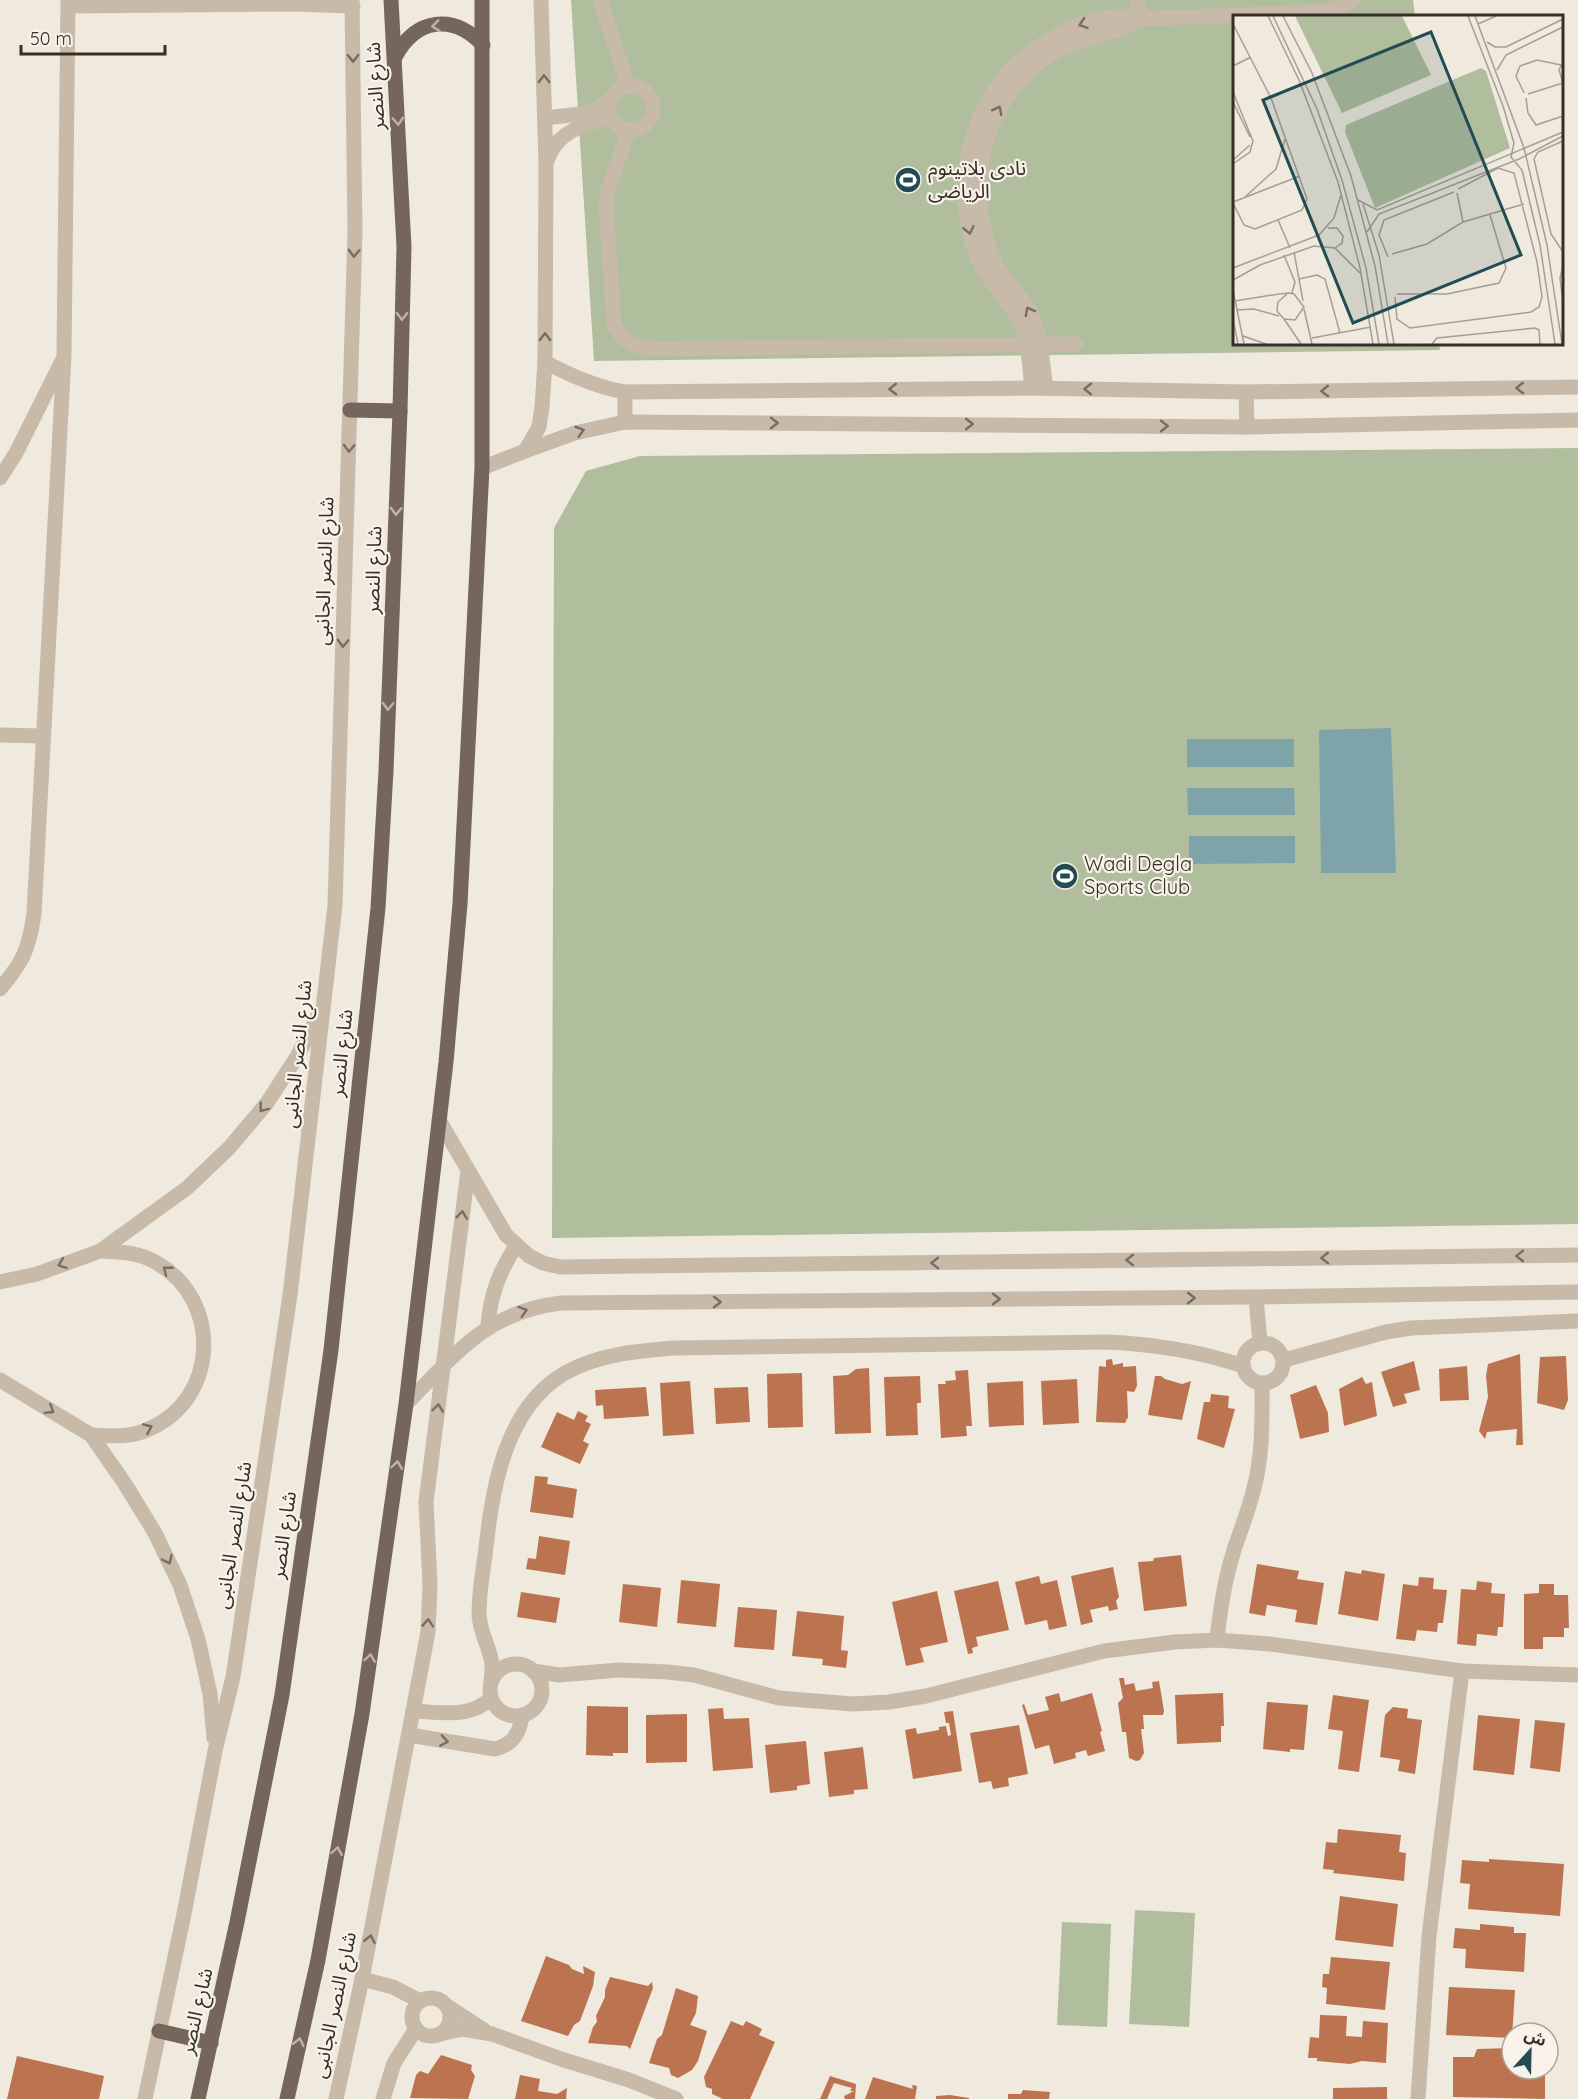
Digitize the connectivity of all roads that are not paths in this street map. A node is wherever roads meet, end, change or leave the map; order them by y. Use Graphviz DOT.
graph roads {
  1 [pos="391,0"];
  2 [pos="483,0"];
  3 [pos="541,0"];
  4 [pos="600,0"];
  5 [pos="1138,0"];
  6 [pos="1353,0"];
  7 [pos="68,3"];
  8 [pos="352,3"];
  9 [pos="1269,6"];
  10 [pos="1140,19"];
  11 [pos="483,45"];
  12 [pos="395,57"];
  13 [pos="628,86"];
  14 [pos="610,100"];
  15 [pos="611,117"];
  16 [pos="545,118"];
  17 [pos="628,129"];
  18 [pos="546,164"];
  19 [pos="1076,344"];
  20 [pos="1033,345"];
  21 [pos="64,356"];
  22 [pos="545,362"];
  23 [pos="1578,387"];
  24 [pos="1039,388"];
  25 [pos="625,392"];
  26 [pos="1246,392"];
  27 [pos="350,410"];
  28 [pos="400,411"];
  29 [pos="1578,420"];
  30 [pos="625,422"];
  31 [pos="1247,427"];
  32 [pos="525,451"];
  33 [pos="482,468"];
  34 [pos="0,478"];
  35 [pos="0,735"];
  36 [pos="43,736"];
  37 [pos="0,989"];
  38 [pos="324,1003"];
  39 [pos="439,1120"];
  40 [pos="468,1171"];
  41 [pos="516,1246"];
  42 [pos="100,1251"];
  43 [pos="1578,1255"];
  44 [pos="0,1282"];
  45 [pos="1578,1292"];
  46 [pos="1256,1297"];
  47 [pos="1578,1321"];
  48 [pos="488,1326"];
  49 [pos="1260,1342"];
  50 [pos="1284,1360"];
  51 [pos="1243,1366"];
  52 [pos="442,1368"];
  53 [pos="0,1380"];
  54 [pos="1262,1383"];
  55 [pos="406,1404"];
  56 [pos="91,1435"];
  57 [pos="1217,1640"];
  58 [pos="488,1648"];
  59 [pos="509,1665"];
  60 [pos="533,1671"];
  61 [pos="1462,1671"];
  62 [pos="569,1674"];
  63 [pos="1578,1675"];
  64 [pos="491,1682"];
  65 [pos="541,1694"];
  66 [pos="491,1698"];
  67 [pos="413,1711"];
  68 [pos="522,1715"];
  69 [pos="409,1735"];
  70 [pos="215,1751"];
  71 [pos="362,1979"];
  72 [pos="420,2001"];
  73 [pos="447,2006"];
  74 [pos="416,2029"];
  75 [pos="159,2031"];
  76 [pos="440,2034"];
  77 [pos="492,2034"];
  78 [pos="211,2043"];
  79 [pos="145,2099"];
  80 [pos="198,2099"];
  81 [pos="286,2099"];
  82 [pos="336,2099"];
  83 [pos="383,2099"];
  84 [pos="676,2099"];
  85 [pos="1418,2099"];
  1 -- 12 [label="main road, شارع النصر"];
  2 -- 11 [label="main road"];
  16 -- 3 [label="street, one-way"];
  4 -- 13 [label="street"];
  5 -- 10 [label="street"];
  6 -- 9 [label="street"];
  7 -- 8 [label="street"];
  7 -- 21 [label="street"];
  8 -- 27 [label="street, شارع النصر الجانبى, one-way"];
  9 -- 10 [label="street"];
  10 -- 20 [label="street"];
  11 -- 12 [label="main road, one-way"];
  11 -- 33 [label="main road"];
  12 -- 28 [label="main road, شارع النصر, one-way"];
  13 -- 14 [label="street"];
  13 -- 17 [label="street"];
  14 -- 15 [label="street"];
  14 -- 16 [label="street"];
  15 -- 17 [label="street"];
  15 -- 18 [label="street"];
  16 -- 18 [label="street"];
  17 -- 20 [label="street"];
  22 -- 18 [label="street, one-way"];
  19 -- 20 [label="street"];
  20 -- 24 [label="street"];
  21 -- 34 [label="street"];
  21 -- 36 [label="street"];
  22 -- 25 [label="street"];
  22 -- 32 [label="street"];
  23 -- 26 [label="street, one-way"];
  24 -- 25 [label="street, one-way"];
  26 -- 24 [label="street, one-way"];
  25 -- 30 [label="street"];
  26 -- 31 [label="street"];
  27 -- 28 [label="main road"];
  27 -- 38 [label="street, شارع النصر الجانبى, one-way"];
  28 -- 78 [label="main road, شارع النصر, one-way"];
  29 -- 31 [label="street"];
  30 -- 31 [label="street, one-way"];
  32 -- 30 [label="street, one-way"];
  32 -- 33 [label="street"];
  33 -- 39 [label="main road"];
  35 -- 36 [label="street"];
  36 -- 37 [label="street"];
  38 -- 42 [label="street, one-way"];
  38 -- 70 [label="street, شارع النصر الجانبى"];
  39 -- 40 [label="street"];
  39 -- 55 [label="main road"];
  40 -- 41 [label="street"];
  52 -- 40 [label="street, شارع النصر الجانبى, one-way"];
  43 -- 41 [label="street, one-way"];
  41 -- 48 [label="street"];
  42 -- 44 [label="street, one-way"];
  56 -- 42 [label="street, one-way"];
  45 -- 46 [label="street"];
  48 -- 46 [label="street, one-way"];
  46 -- 49 [label="street"];
  47 -- 50 [label="street"];
  48 -- 52 [label="street"];
  49 -- 50 [label="street"];
  49 -- 51 [label="street"];
  50 -- 54 [label="street"];
  51 -- 54 [label="street"];
  51 -- 58 [label="street"];
  52 -- 55 [label="street"];
  67 -- 52 [label="street, شارع النصر الجانبى, one-way"];
  53 -- 56 [label="street, one-way"];
  54 -- 57 [label="street"];
  81 -- 55 [label="main road, one-way"];
  56 -- 70 [label="street, one-way"];
  57 -- 61 [label="street"];
  57 -- 62 [label="street"];
  58 -- 59 [label="street"];
  58 -- 64 [label="street"];
  59 -- 60 [label="street"];
  59 -- 64 [label="street"];
  60 -- 62 [label="street"];
  60 -- 65 [label="street"];
  61 -- 63 [label="street"];
  61 -- 85 [label="street"];
  62 -- 65 [label="street"];
  64 -- 66 [label="street"];
  65 -- 68 [label="street"];
  66 -- 67 [label="street"];
  66 -- 68 [label="street"];
  67 -- 69 [label="street, شارع النصر الجانبى"];
  69 -- 68 [label="street, one-way"];
  71 -- 69 [label="street, شارع النصر الجانبى, one-way"];
  70 -- 75 [label="street, شارع النصر الجانبى"];
  71 -- 72 [label="street"];
  71 -- 82 [label="street, شارع النصر الجانبى"];
  72 -- 73 [label="street"];
  72 -- 74 [label="street"];
  73 -- 76 [label="street"];
  73 -- 77 [label="street"];
  74 -- 76 [label="street"];
  74 -- 83 [label="street"];
  75 -- 78 [label="main road"];
  75 -- 79 [label="street, شارع النصر الجانبى"];
  76 -- 77 [label="street"];
  77 -- 84 [label="street"];
  78 -- 80 [label="main road, شارع النصر"];
}
